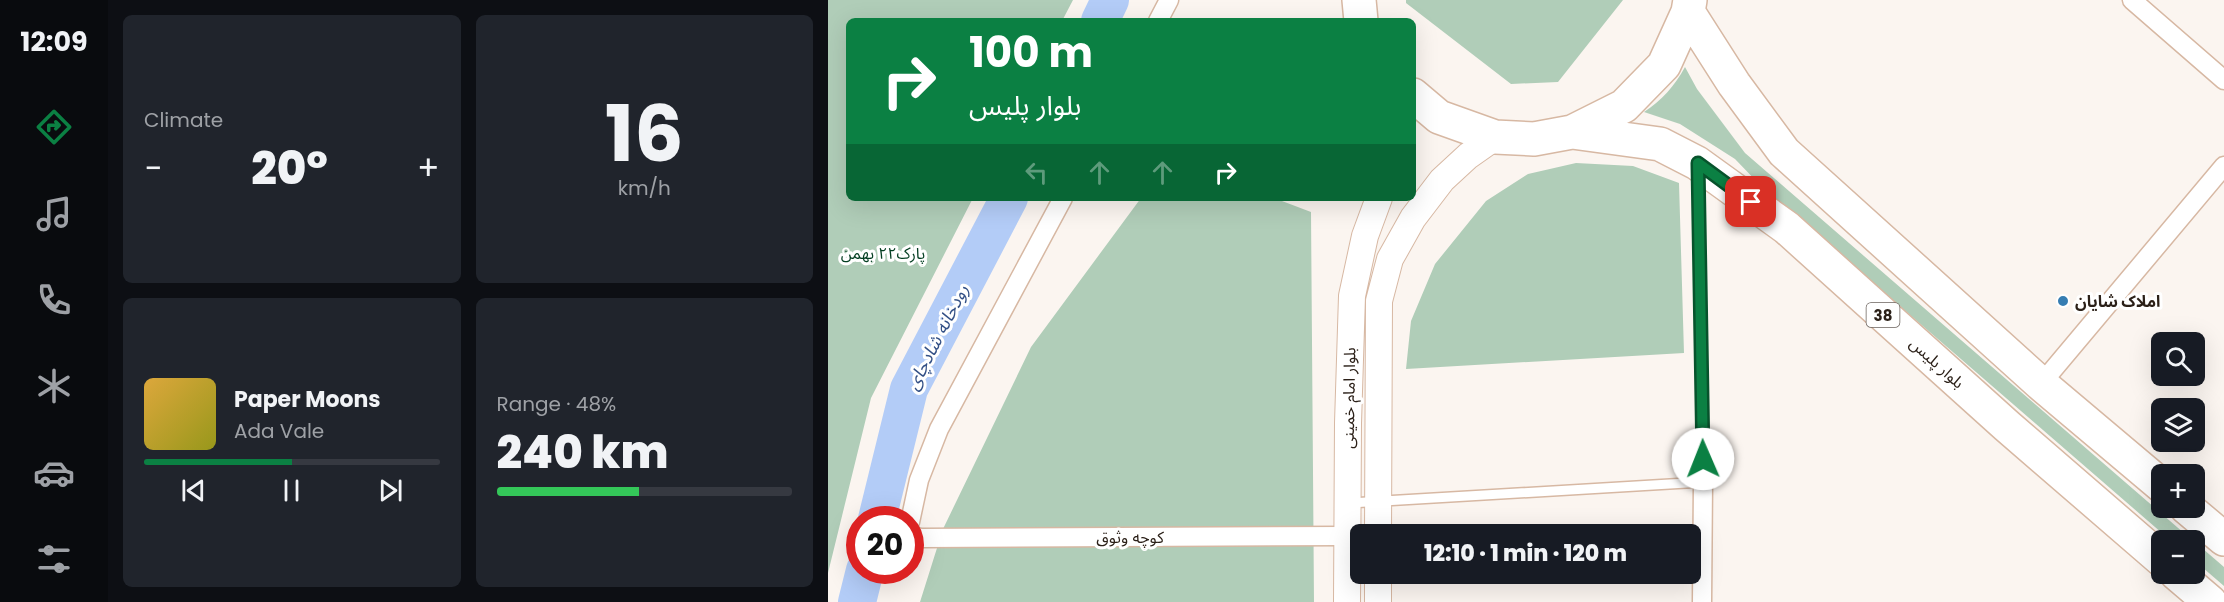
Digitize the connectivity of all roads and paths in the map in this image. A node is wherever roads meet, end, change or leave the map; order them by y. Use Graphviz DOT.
graph roads {
  1 [pos="1169,0"];
  2 [pos="1359,0"];
  3 [pos="2132,0"];
  4 [pos="1689,6"];
  5 [pos="1160,18"];
  6 [pos="1361,18"];
  7 [pos="2224,80"];
  8 [pos="1416,98"];
  9 [pos="1572,132"];
  10 [pos="1495,137"];
  11 [pos="1698,163"];
  12 [pos="2224,166"];
  13 [pos="1061,201"];
  14 [pos="1378,201"];
  15 [pos="1352,296"];
  16 [pos="1379,301"];
  17 [pos="2041,384"];
  18 [pos="2151,477"];
  19 [pos="1703,482"];
  20 [pos="1378,501"];
  21 [pos="1348,503"];
  22 [pos="915,506"];
  23 [pos="2199,518"];
  24 [pos="1378,524"];
  25 [pos="924,535"];
  26 [pos="1347,536"];
  27 [pos="2224,539"];
  28 [pos="2151,550"];
  29 [pos="1378,584"];
  30 [pos="2189,584"];
  31 [pos="1347,602"];
  32 [pos="1378,602"];
  33 [pos="1702,602"];
  34 [pos="2210,602"];
  1 -- 5 [label="street"];
  2 -- 6 [label="highway"];
  3 -- 7 [label="street"];
  4 -- 9 [label="highway, 38"];
  4 -- 17 [label="highway, 38"];
  8 -- 10 [label="highway, 38"];
  9 -- 10 [label="highway, 38"];
  9 -- 11 [label="highway, بلوار پلیس / 38"];
  10 -- 16 [label="main road, بلوار امام خمینی"];
  11 -- 19 [label="lane"];
  11 -- 28 [label="highway, بلوار پلیس / 38"];
  12 -- 17 [label="street"];
  13 -- 22 [label="street"];
  14 -- 15 [label="main road, بلوار امام خمینی"];
  15 -- 16 [label="main road"];
  15 -- 21 [label="main road, بلوار امام خمینی"];
  16 -- 20 [label="main road, بلوار امام خمینی"];
  17 -- 18 [label="highway, 38"];
  19 -- 20 [label="lane"];
  19 -- 33 [label="street"];
  20 -- 21 [label="lane"];
  20 -- 24 [label="main road, بلوار امام خمینی"];
  21 -- 26 [label="main road, بلوار امام خمینی"];
  23 -- 27 [label="highway"];
  25 -- 26 [label="street, کوچه وثوق"];
  26 -- 31 [label="main road, بلوار امام خمینی"];
  29 -- 32 [label="main road"];
  30 -- 34 [label="highway"];
}
